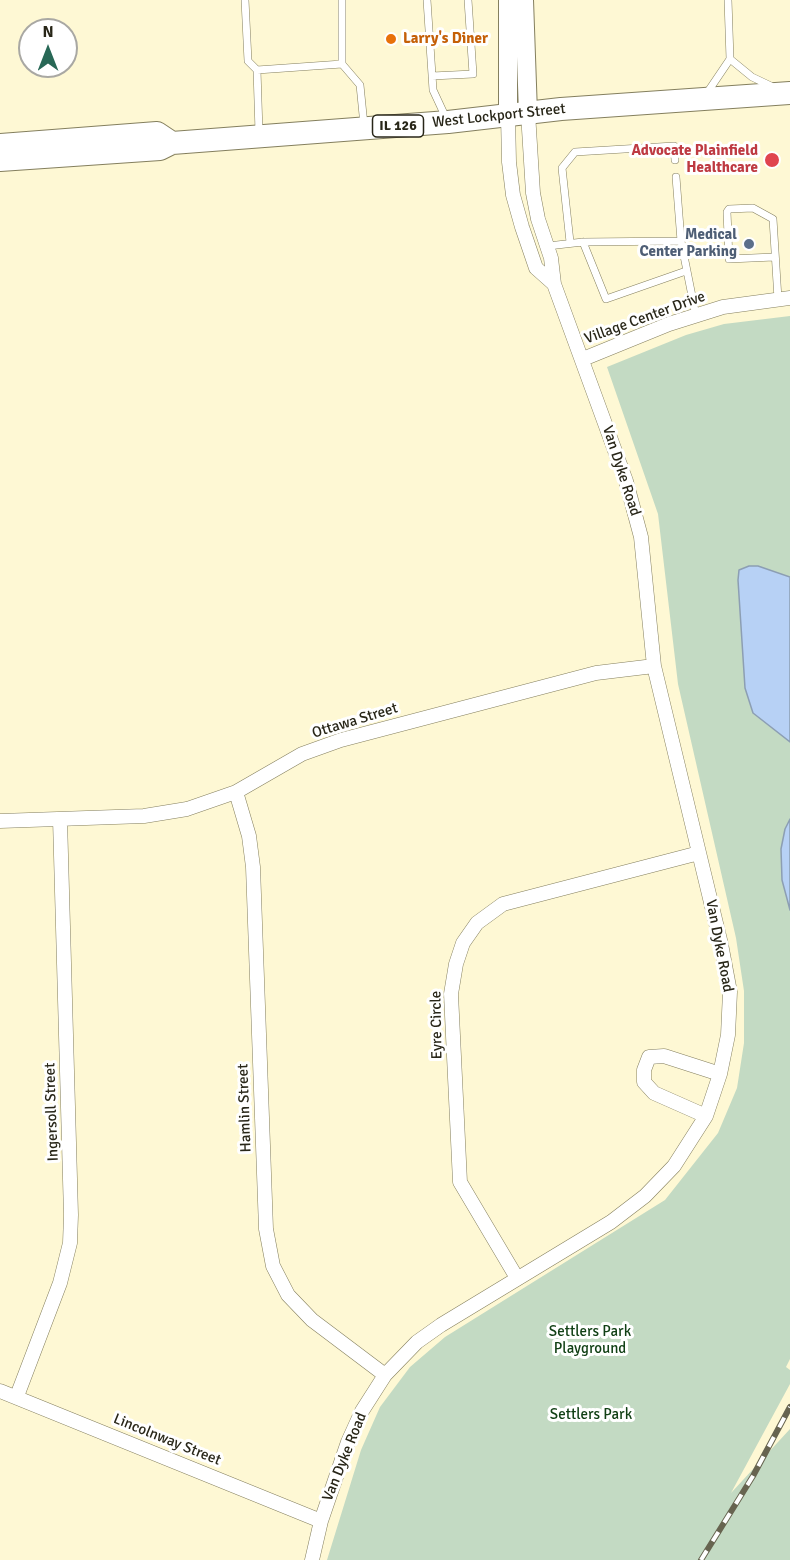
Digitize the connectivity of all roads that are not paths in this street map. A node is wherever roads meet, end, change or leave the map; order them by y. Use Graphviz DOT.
graph roads {
  1 [pos="245,0"];
  2 [pos="342,0"];
  3 [pos="427,0"];
  4 [pos="468,0"];
  5 [pos="508,0"];
  6 [pos="524,0"];
  7 [pos="728,0"];
  8 [pos="730,59"];
  9 [pos="342,64"];
  10 [pos="257,70"];
  11 [pos="432,76"];
  12 [pos="787,93"];
  13 [pos="702,100"];
  14 [pos="518,114"];
  15 [pos="448,122"];
  16 [pos="364,129"];
  17 [pos="259,137"];
  18 [pos="172,143"];
  19 [pos="0,144"];
  20 [pos="0,160"];
  21 [pos="675,160"];
  22 [pos="676,177"];
  23 [pos="681,241"];
  24 [pos="570,242"];
  25 [pos="583,242"];
  26 [pos="548,246"];
  27 [pos="774,257"];
  28 [pos="686,271"];
  29 [pos="554,284"];
  30 [pos="784,299"];
  31 [pos="696,315"];
  32 [pos="583,358"];
  33 [pos="654,666"];
  34 [pos="236,792"];
  35 [pos="60,819"];
  36 [pos="0,821"];
  37 [pos="699,853"];
  38 [pos="720,1074"];
  39 [pos="705,1116"];
  40 [pos="517,1278"];
  41 [pos="385,1375"];
  42 [pos="0,1391"];
  43 [pos="17,1396"];
  44 [pos="321,1521"];
  45 [pos="312,1560"];
  1 -- 10 [label="lane"];
  2 -- 9 [label="lane"];
  3 -- 11 [label="lane"];
  4 -- 11 [label="lane"];
  5 -- 14 [label="street, Van Dyke Road"];
  6 -- 14 [label="street, Van Dyke Road"];
  7 -- 8 [label="lane"];
  8 -- 12 [label="lane"];
  8 -- 13 [label="lane"];
  9 -- 10 [label="lane"];
  9 -- 16 [label="lane"];
  10 -- 17 [label="lane"];
  11 -- 15 [label="lane"];
  12 -- 13 [label="main road, West Lockport Street"];
  13 -- 14 [label="main road, West Lockport Street / IL 126"];
  14 -- 15 [label="main road, West Lockport Street / IL 126"];
  14 -- 26 [label="street, Van Dyke Road"];
  14 -- 29 [label="street, Van Dyke Road"];
  15 -- 16 [label="main road, West Lockport Street / IL 126"];
  16 -- 17 [label="main road, West Lockport Street / IL 126"];
  17 -- 18 [label="main road, West Lockport Street / IL 126"];
  18 -- 19 [label="main road, West Lockport Street"];
  18 -- 20 [label="main road, West Lockport Street"];
  21 -- 24 [label="lane"];
  22 -- 23 [label="lane"];
  23 -- 25 [label="lane"];
  23 -- 28 [label="lane"];
  24 -- 25 [label="lane"];
  24 -- 26 [label="lane"];
  25 -- 28 [label="lane"];
  26 -- 29 [label="street, Van Dyke Road"];
  27 -- 27 [label="lane"];
  27 -- 30 [label="lane"];
  28 -- 31 [label="lane"];
  29 -- 32 [label="street, Van Dyke Road"];
  30 -- 31 [label="street, Village Center Drive"];
  31 -- 32 [label="street, Village Center Drive"];
  32 -- 33 [label="street, Van Dyke Road"];
  33 -- 34 [label="street, Ottawa Street"];
  33 -- 37 [label="street, Van Dyke Road"];
  34 -- 35 [label="street, Ottawa Street"];
  34 -- 41 [label="street, Hamlin Street"];
  35 -- 36 [label="street, Ottawa Street"];
  35 -- 43 [label="street, Ingersoll Street"];
  37 -- 38 [label="street, Van Dyke Road"];
  37 -- 40 [label="street, Eyre Circle"];
  38 -- 39 [label="street, Van Dyke Road"];
  38 -- 39 [label="street"];
  39 -- 40 [label="street, Van Dyke Road"];
  40 -- 41 [label="street, Van Dyke Road"];
  41 -- 44 [label="street, Van Dyke Road"];
  42 -- 43 [label="street, Lincolnway Street"];
  43 -- 44 [label="street, Lincolnway Street"];
  44 -- 45 [label="street, Van Dyke Road"];
}
